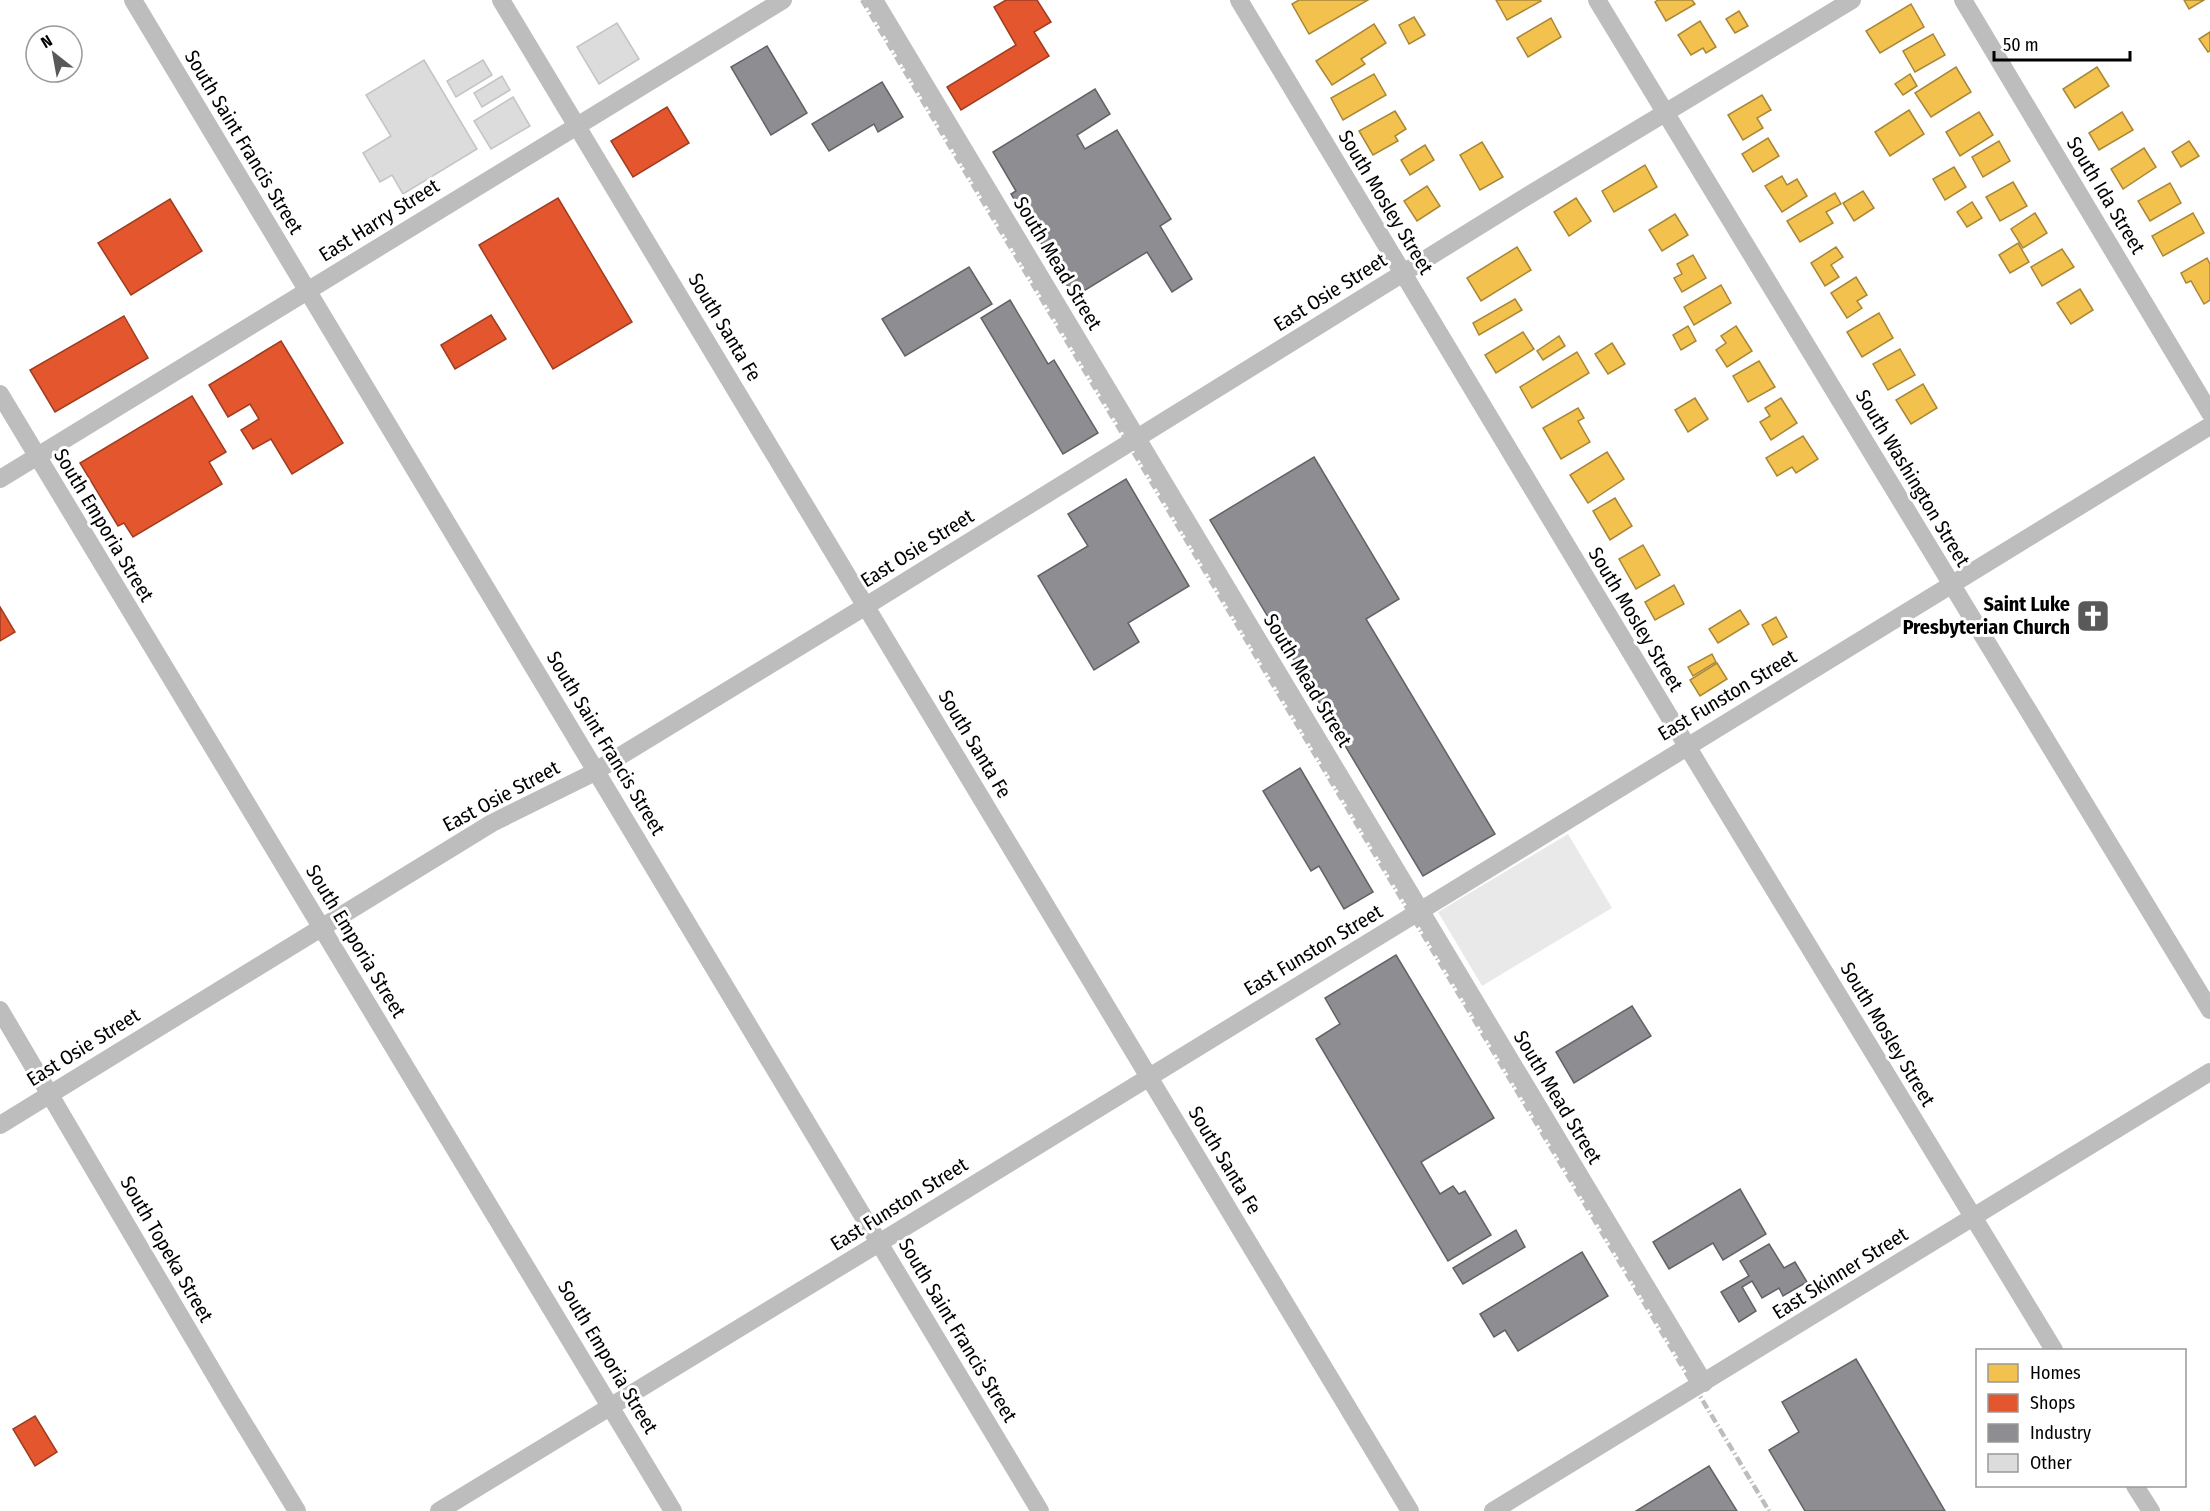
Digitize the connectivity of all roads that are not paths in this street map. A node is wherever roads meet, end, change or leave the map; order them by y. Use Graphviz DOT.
graph roads {
  1 [pos="133,0"];
  2 [pos="501,0"];
  3 [pos="783,0"];
  4 [pos="874,0"];
  5 [pos="1239,0"];
  6 [pos="1597,0"];
  7 [pos="1852,0"];
  8 [pos="1963,0"];
  9 [pos="1665,113"];
  10 [pos="577,126"];
  11 [pos="1402,273"];
  12 [pos="308,291"];
  13 [pos="0,394"];
  14 [pos="2210,413"];
  15 [pos="2210,426"];
  16 [pos="1138,439"];
  17 [pos="37,457"];
  18 [pos="0,479"];
  19 [pos="1951,584"];
  20 [pos="866,606"];
  21 [pos="1687,746"];
  22 [pos="596,771"];
  23 [pos="1419,910"];
  24 [pos="320,927"];
  25 [pos="0,1010"];
  26 [pos="2210,1010"];
  27 [pos="2210,1072"];
  28 [pos="1149,1077"];
  29 [pos="50,1094"];
  30 [pos="0,1125"];
  31 [pos="1974,1217"];
  32 [pos="879,1243"];
  33 [pos="2053,1349"];
  34 [pos="1704,1383"];
  35 [pos="611,1406"];
  36 [pos="2136,1487"];
  37 [pos="297,1511"];
  38 [pos="439,1511"];
  39 [pos="673,1511"];
  40 [pos="1040,1511"];
  41 [pos="1410,1511"];
  42 [pos="1493,1511"];
  43 [pos="2151,1511"];
  1 -- 12 [label="street, South Saint Francis Street"];
  2 -- 10 [label="street, South Santa Fe"];
  3 -- 10 [label="street, East Harry Street"];
  4 -- 16 [label="street, South Mead Street"];
  5 -- 11 [label="street, South Mosley Street"];
  6 -- 9 [label="street, South Washington Street"];
  7 -- 9 [label="street, East Osie Street"];
  8 -- 14 [label="street, South Ida Street"];
  9 -- 11 [label="street, East Osie Street"];
  9 -- 19 [label="street, South Washington Street"];
  10 -- 12 [label="street, East Harry Street"];
  10 -- 20 [label="street, South Santa Fe"];
  11 -- 16 [label="street, East Osie Street"];
  11 -- 21 [label="street, South Mosley Street"];
  12 -- 17 [label="street, East Harry Street"];
  12 -- 22 [label="street, South Saint Francis Street"];
  13 -- 17 [label="street, South Emporia Street"];
  15 -- 19 [label="street, East Funston Street"];
  16 -- 20 [label="street, East Osie Street"];
  16 -- 23 [label="street, South Mead Street"];
  17 -- 18 [label="street, East Harry Street"];
  17 -- 24 [label="street, South Emporia Street"];
  19 -- 21 [label="street, East Funston Street"];
  19 -- 26 [label="street, South Washington Street"];
  20 -- 22 [label="street, East Osie Street"];
  20 -- 28 [label="street, South Santa Fe"];
  21 -- 23 [label="street, East Funston Street"];
  21 -- 31 [label="street, South Mosley Street"];
  22 -- 24 [label="street, East Osie Street"];
  22 -- 32 [label="street, South Saint Francis Street"];
  23 -- 28 [label="street, East Funston Street"];
  23 -- 34 [label="street, South Mead Street"];
  24 -- 29 [label="street, East Osie Street"];
  24 -- 35 [label="street, South Emporia Street"];
  25 -- 29 [label="street, South Topeka Street"];
  27 -- 31 [label="street, East Skinner Street"];
  28 -- 32 [label="street, East Funston Street"];
  28 -- 41 [label="street, South Santa Fe"];
  29 -- 30 [label="street, East Osie Street"];
  29 -- 37 [label="street, South Topeka Street"];
  31 -- 33 [label="street, South Mosley Street"];
  31 -- 34 [label="street, East Skinner Street"];
  32 -- 35 [label="street, East Funston Street"];
  32 -- 40 [label="street, South Saint Francis Street"];
  34 -- 42 [label="street, East Skinner Street"];
  35 -- 38 [label="street, East Funston Street"];
  35 -- 39 [label="street, South Emporia Street"];
  36 -- 43 [label="street"];
}
